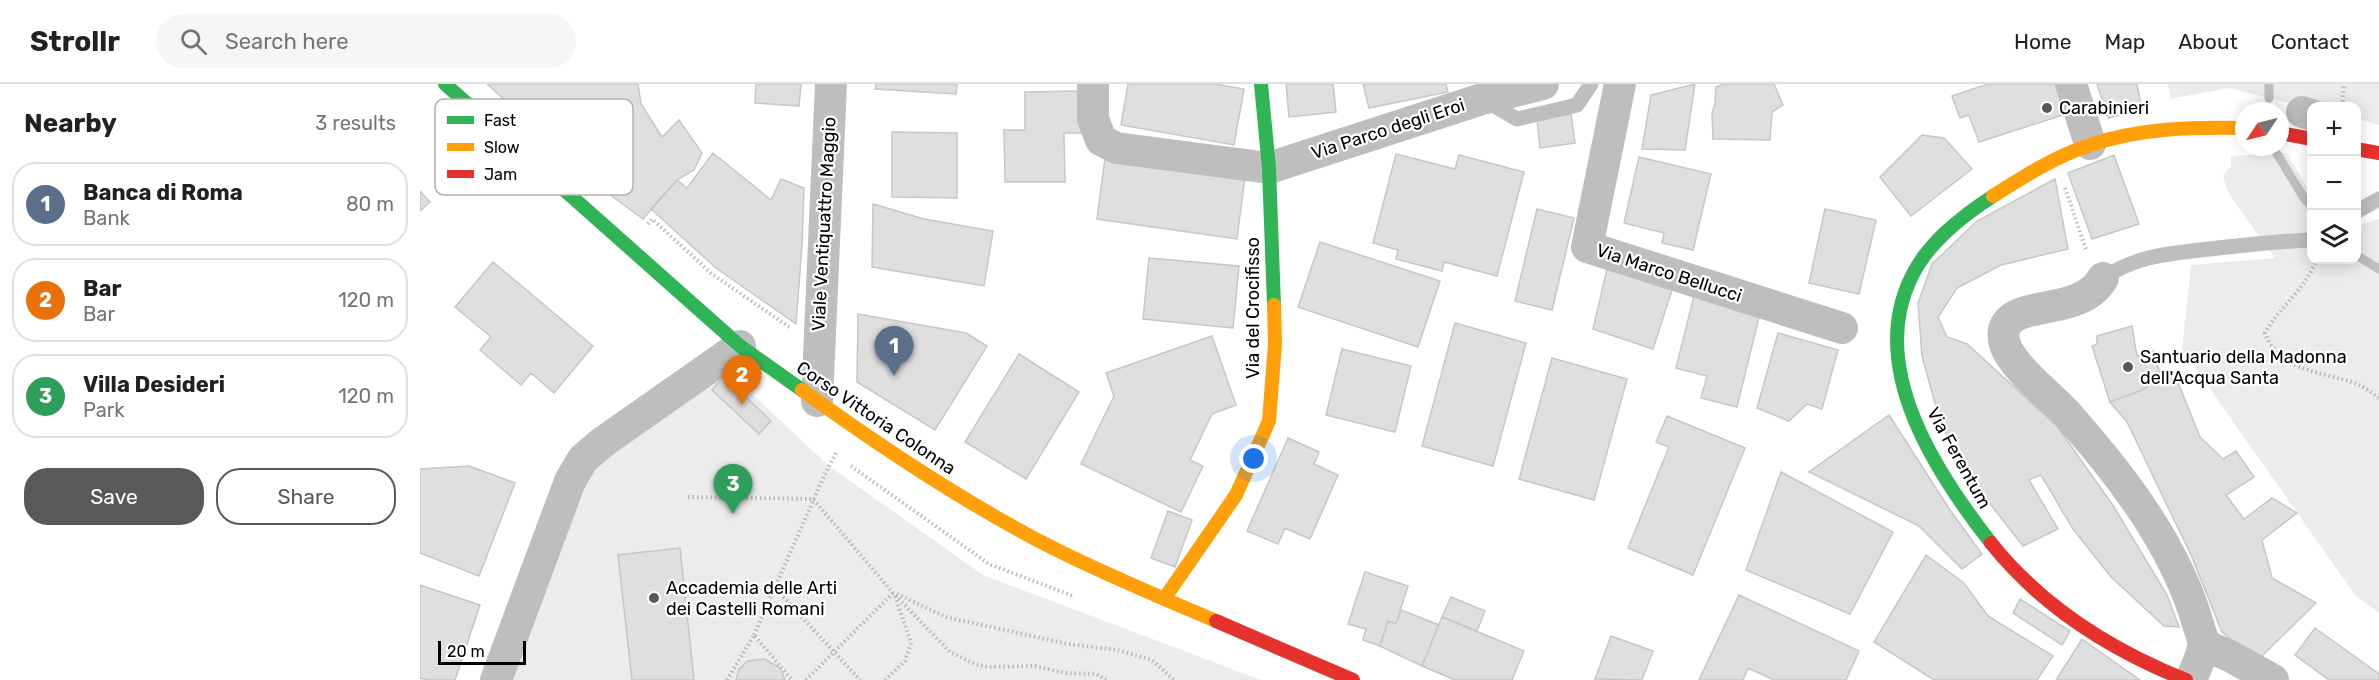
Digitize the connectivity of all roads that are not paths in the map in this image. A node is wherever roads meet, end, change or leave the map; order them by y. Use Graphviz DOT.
graph roads {
  1 [pos="445,84"];
  2 [pos="831,84"];
  3 [pos="1093,84"];
  4 [pos="1261,84"];
  5 [pos="1543,84"];
  6 [pos="1591,84"];
  7 [pos="1620,84"];
  8 [pos="2071,84"];
  9 [pos="462,99"];
  10 [pos="1482,99"];
  11 [pos="2235,128"];
  12 [pos="2090,144"];
  13 [pos="2361,149"];
  14 [pos="2379,153"];
  15 [pos="1269,168"];
  16 [pos="570,195"];
  17 [pos="2379,199"];
  18 [pos="2360,210"];
  19 [pos="2307,240"];
  20 [pos="2095,267"];
  21 [pos="1842,328"];
  22 [pos="740,346"];
  23 [pos="818,401"];
  24 [pos="1164,599"];
  25 [pos="2204,645"];
  26 [pos="496,680"];
  27 [pos="1353,680"];
  28 [pos="2188,680"];
  29 [pos="2273,680"];
  1 -- 9 [label="main road, Corso Vittoria Colonna"];
  2 -- 23 [label="street, Viale Ventiquattro Maggio"];
  3 -- 15 [label="street"];
  4 -- 15 [label="main road, Via del Crocifisso"];
  5 -- 10 [label="street, Via Parco degli Eroi"];
  6 -- 10 [label="lane"];
  7 -- 21 [label="street, Via Marco Bellucci"];
  8 -- 12 [label="street"];
  10 -- 15 [label="street, Via Parco degli Eroi"];
  11 -- 12 [label="main road, Via Ferentum"];
  12 -- 28 [label="main road, Via Ferentum"];
  13 -- 14 [label="main road"];
  15 -- 24 [label="main road, Via del Crocifisso"];
  16 -- 22 [label="main road, Corso Vittoria Colonna"];
  17 -- 18 [label="lane"];
  19 -- 20 [label="lane"];
  20 -- 25 [label="street"];
  22 -- 23 [label="main road, Corso Vittoria Colonna"];
  22 -- 26 [label="street"];
  23 -- 24 [label="main road, Corso Vittoria Colonna"];
  24 -- 27 [label="main road, Corso Vittoria Colonna"];
  25 -- 28 [label="street"];
  25 -- 29 [label="street"];
}
